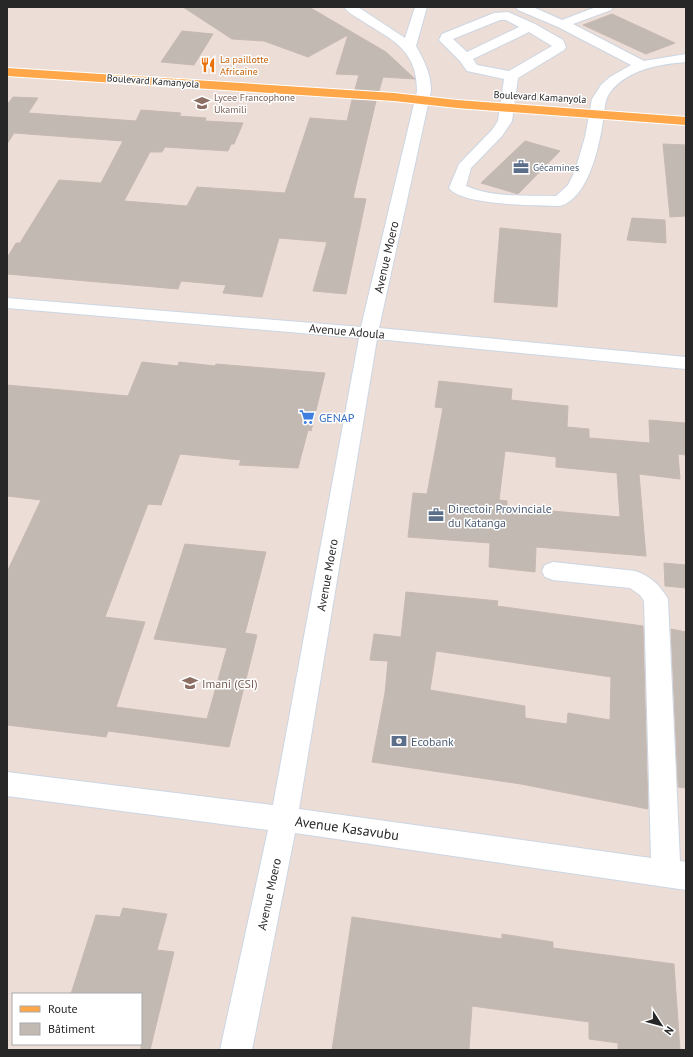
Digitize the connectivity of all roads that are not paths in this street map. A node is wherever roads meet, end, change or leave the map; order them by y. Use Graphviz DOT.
graph roads {
  1 [pos="350,7"];
  2 [pos="421,7"];
  3 [pos="522,7"];
  4 [pos="607,7"];
  5 [pos="562,24"];
  6 [pos="530,27"];
  7 [pos="409,46"];
  8 [pos="465,58"];
  9 [pos="686,58"];
  10 [pos="642,65"];
  11 [pos="7,72"];
  12 [pos="511,76"];
  13 [pos="423,96"];
  14 [pos="545,97"];
  15 [pos="583,99"];
  16 [pos="614,101"];
  17 [pos="507,102"];
  18 [pos="598,107"];
  19 [pos="686,121"];
  20 [pos="7,303"];
  21 [pos="369,333"];
  22 [pos="686,363"];
  23 [pos="553,571"];
  24 [pos="7,784"];
  25 [pos="284,819"];
  26 [pos="676,875"];
  27 [pos="236,1050"];
  1 -- 7 [label="street"];
  2 -- 7 [label="street"];
  3 -- 5 [label="street"];
  4 -- 5 [label="street"];
  5 -- 10 [label="street"];
  6 -- 8 [label="street"];
  6 -- 8 [label="street"];
  6 -- 12 [label="street"];
  7 -- 13 [label="street"];
  8 -- 12 [label="street"];
  9 -- 10 [label="street"];
  10 -- 18 [label="street"];
  11 -- 13 [label="main road, Boulevard Kamanyola"];
  12 -- 17 [label="street"];
  13 -- 17 [label="main road, Boulevard Kamanyola"];
  13 -- 21 [label="street, Avenue Moero"];
  14 -- 17 [label="main road, Boulevard Kamanyola"];
  15 -- 18 [label="main road, Boulevard Kamanyola"];
  16 -- 18 [label="main road, Boulevard Kamanyola"];
  17 -- 18 [label="main road, Boulevard Kamanyola"];
  17 -- 18 [label="street"];
  18 -- 19 [label="main road, Boulevard Kamanyola"];
  20 -- 21 [label="street, Avenue Adoula"];
  21 -- 22 [label="street, Avenue Adoula"];
  21 -- 25 [label="street, Avenue Moero"];
  23 -- 26 [label="street"];
  24 -- 25 [label="street, Avenue Kasavubu"];
  25 -- 26 [label="street, Avenue Kasavubu"];
  25 -- 27 [label="street, Avenue Moero"];
}
